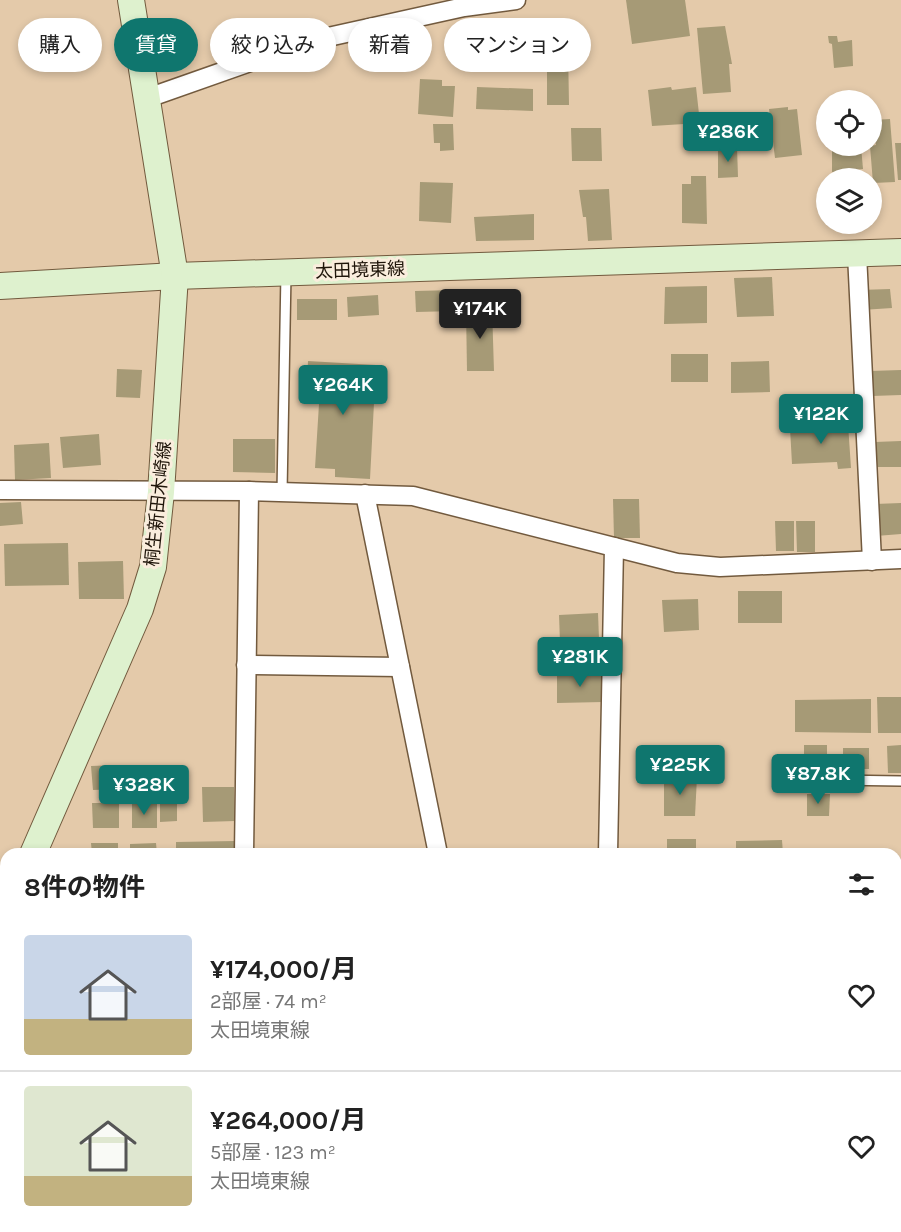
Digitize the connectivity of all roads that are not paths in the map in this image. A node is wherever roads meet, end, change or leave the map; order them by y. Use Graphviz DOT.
graph roads {
  1 [pos="131,0"];
  2 [pos="516,0"];
  3 [pos="146,99"];
  4 [pos="901,252"];
  5 [pos="857,254"];
  6 [pos="286,272"];
  7 [pos="175,276"];
  8 [pos="0,286"];
  9 [pos="0,490"];
  10 [pos="249,491"];
  11 [pos="161,492"];
  12 [pos="282,492"];
  13 [pos="364,494"];
  14 [pos="614,547"];
  15 [pos="901,560"];
  16 [pos="872,561"];
  17 [pos="246,665"];
  18 [pos="400,667"];
  19 [pos="836,780"];
  20 [pos="901,781"];
  21 [pos="36,848"];
  22 [pos="244,848"];
  23 [pos="437,848"];
  24 [pos="608,848"];
  1 -- 3 [label="main road, 桐生新田木崎線"];
  2 -- 3 [label="street"];
  3 -- 7 [label="main road, 桐生新田木崎線"];
  4 -- 5 [label="main road, 太田境東線"];
  5 -- 6 [label="main road, 太田境東線"];
  5 -- 16 [label="street"];
  6 -- 7 [label="main road, 太田境東線"];
  6 -- 12 [label="lane"];
  7 -- 8 [label="main road, 太田境東線"];
  7 -- 11 [label="main road, 桐生新田木崎線"];
  9 -- 11 [label="street"];
  10 -- 11 [label="street"];
  10 -- 12 [label="street"];
  10 -- 17 [label="street"];
  11 -- 21 [label="main road, 桐生新田木崎線"];
  12 -- 13 [label="street"];
  13 -- 14 [label="street"];
  13 -- 18 [label="street"];
  14 -- 16 [label="street"];
  14 -- 24 [label="street"];
  15 -- 16 [label="street"];
  17 -- 18 [label="street"];
  17 -- 22 [label="street"];
  18 -- 23 [label="street"];
  19 -- 20 [label="lane"];
}
